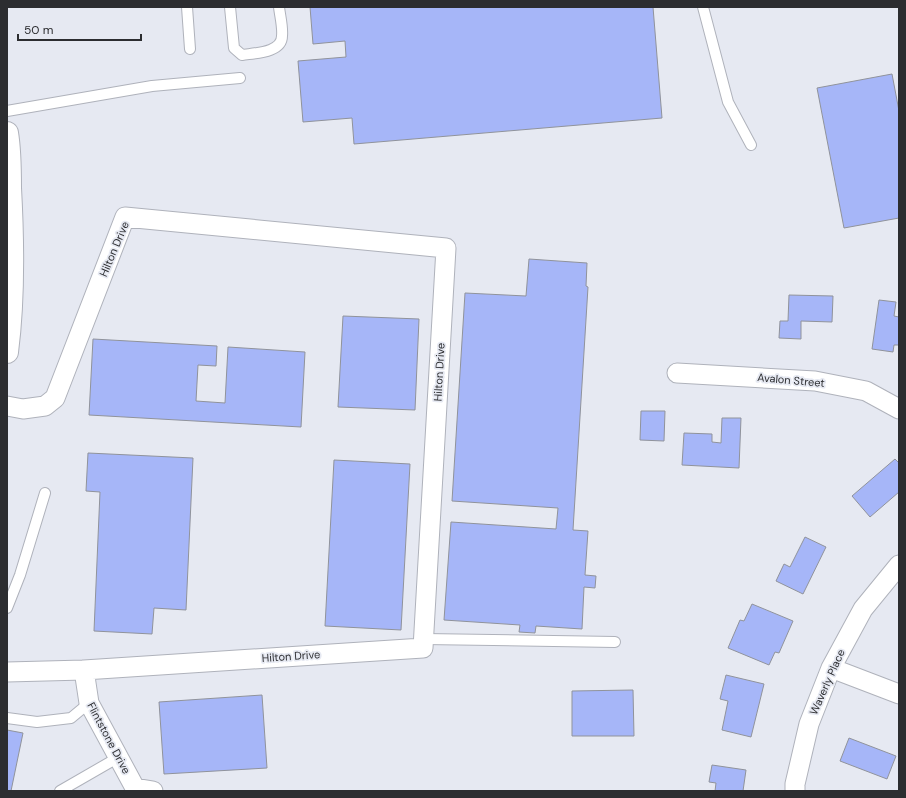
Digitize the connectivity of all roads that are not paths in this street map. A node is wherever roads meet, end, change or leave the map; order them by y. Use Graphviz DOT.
graph roads {
  1 [pos="187,7"];
  2 [pos="230,7"];
  3 [pos="279,7"];
  4 [pos="704,7"];
  5 [pos="190,49"];
  6 [pos="240,78"];
  7 [pos="7,111"];
  8 [pos="7,133"];
  9 [pos="750,145"];
  10 [pos="9,239"];
  11 [pos="9,298"];
  12 [pos="7,352"];
  13 [pos="677,373"];
  14 [pos="7,406"];
  15 [pos="899,409"];
  16 [pos="45,493"];
  17 [pos="899,565"];
  18 [pos="7,608"];
  19 [pos="424,639"];
  20 [pos="616,642"];
  21 [pos="831,668"];
  22 [pos="84,670"];
  23 [pos="7,672"];
  24 [pos="899,694"];
  25 [pos="88,703"];
  26 [pos="7,718"];
  27 [pos="118,757"];
  28 [pos="60,791"];
  29 [pos="153,791"];
  30 [pos="795,791"];
  1 -- 5 [label="lane"];
  2 -- 3 [label="lane"];
  4 -- 9 [label="lane"];
  6 -- 7 [label="lane"];
  8 -- 10 [label="street"];
  10 -- 11 [label="street"];
  11 -- 12 [label="street"];
  13 -- 15 [label="street, Avalon Street"];
  14 -- 19 [label="street, Hilton Drive"];
  16 -- 18 [label="lane"];
  17 -- 21 [label="street, Waverly Place"];
  19 -- 20 [label="lane"];
  19 -- 22 [label="street, Hilton Drive"];
  21 -- 24 [label="street"];
  21 -- 30 [label="street, Waverly Place"];
  22 -- 23 [label="street, Hilton Drive"];
  22 -- 25 [label="street, Flintstone Drive"];
  25 -- 26 [label="lane"];
  25 -- 27 [label="street, Flintstone Drive"];
  27 -- 28 [label="lane"];
  27 -- 29 [label="street, Flintstone Drive"];
}
